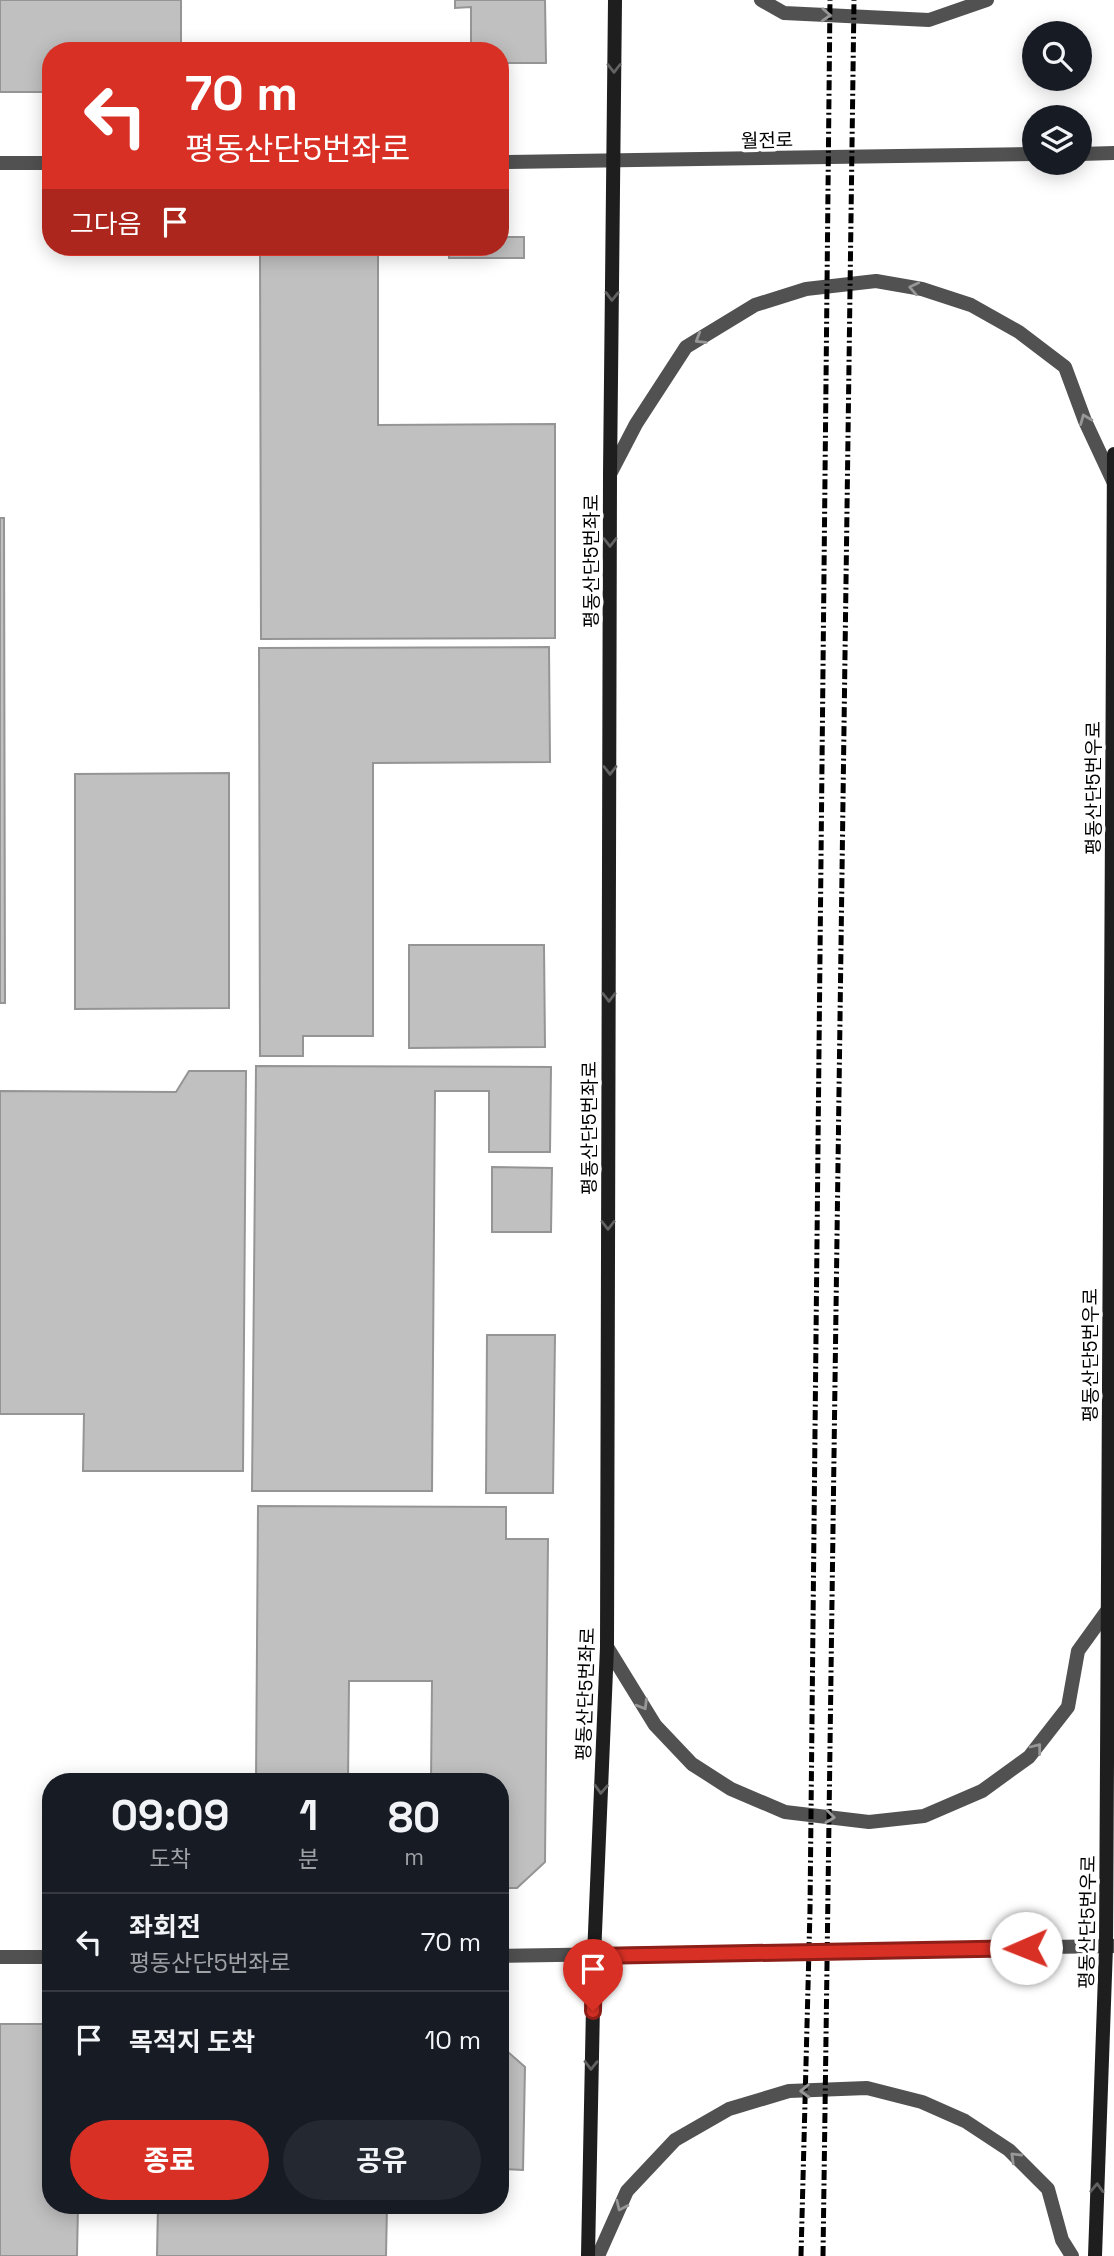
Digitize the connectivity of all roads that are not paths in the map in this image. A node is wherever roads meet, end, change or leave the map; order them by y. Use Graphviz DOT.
graph roads {
  1 [pos="615,0"];
  2 [pos="761,0"];
  3 [pos="988,0"];
  4 [pos="1114,153"];
  5 [pos="1022,154"];
  6 [pos="1092,154"];
  7 [pos="509,162"];
  8 [pos="614,162"];
  9 [pos="0,163"];
  10 [pos="42,163"];
  11 [pos="1114,454"];
  12 [pos="610,474"];
  13 [pos="1113,481"];
  14 [pos="1109,1608"];
  15 [pos="607,1647"];
  16 [pos="1110,1946"];
  17 [pos="509,1956"];
  18 [pos="594,1956"];
  19 [pos="0,1957"];
  20 [pos="42,1957"];
  21 [pos="587,2256"];
  22 [pos="598,2256"];
  23 [pos="1072,2256"];
  24 [pos="1095,2256"];
  1 -- 8 [label="street, 평동산단5번좌로, one-way"];
  2 -- 3 [label="street, one-way"];
  4 -- 6 [label="street"];
  5 -- 8 [label="street, 월전로"];
  7 -- 8 [label="street, 월전로"];
  8 -- 12 [label="street, 평동산단5번좌로, one-way"];
  9 -- 10 [label="street"];
  11 -- 13 [label="street, 평동산단5번우로"];
  13 -- 12 [label="street, one-way"];
  12 -- 15 [label="street, 평동산단5번좌로, one-way"];
  13 -- 14 [label="street, 평동산단5번우로"];
  15 -- 14 [label="street, one-way"];
  14 -- 16 [label="street, 평동산단5번우로"];
  15 -- 18 [label="street, 평동산단5번좌로, one-way"];
  16 -- 18 [label="street"];
  24 -- 16 [label="street, 평동산단5번우로, one-way"];
  17 -- 18 [label="street"];
  18 -- 21 [label="street, 평동산단5번좌로, one-way"];
  19 -- 20 [label="street"];
  23 -- 22 [label="street, one-way"];
}
